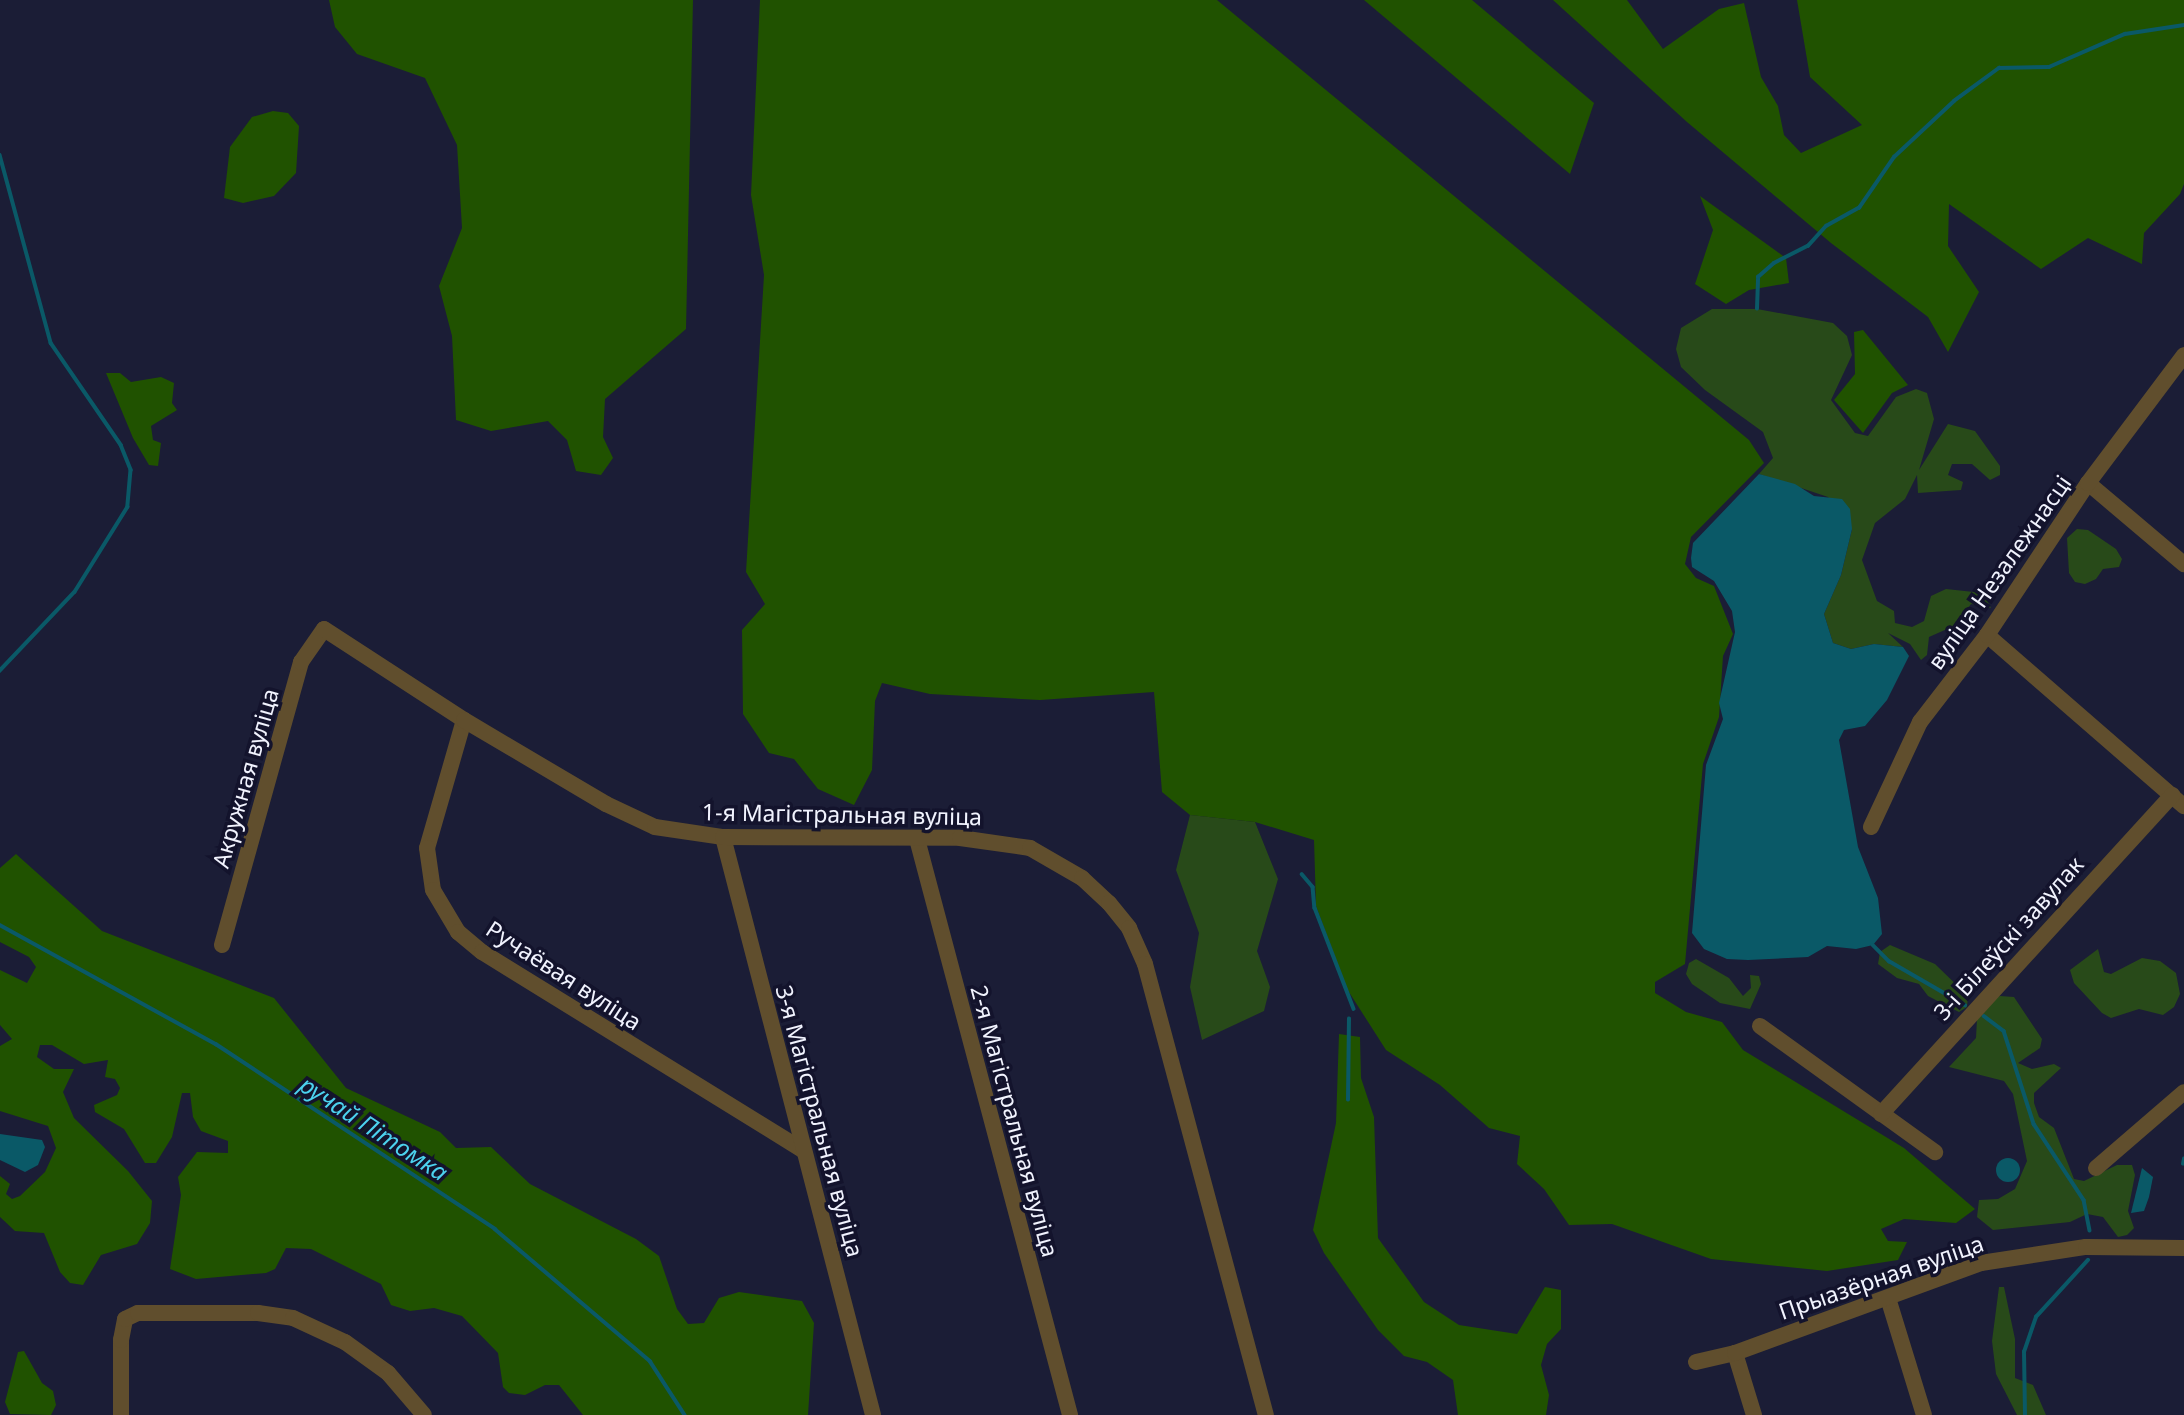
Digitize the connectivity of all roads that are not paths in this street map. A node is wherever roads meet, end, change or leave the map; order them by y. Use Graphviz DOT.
graph roads {
  1 [pos="2184,355"];
  2 [pos="2088,483"];
  3 [pos="2184,564"];
  4 [pos="324,629"];
  5 [pos="1987,635"];
  6 [pos="464,720"];
  7 [pos="2178,800"];
  8 [pos="1871,827"];
  9 [pos="723,837"];
  10 [pos="917,839"];
  11 [pos="222,944"];
  12 [pos="1760,1026"];
  13 [pos="2184,1092"];
  14 [pos="1881,1114"];
  15 [pos="803,1150"];
  16 [pos="1935,1152"];
  17 [pos="2096,1168"];
  18 [pos="2176,1248"];
  19 [pos="1888,1298"];
  20 [pos="1735,1353"];
  21 [pos="1696,1363"];
  22 [pos="121,1415"];
  23 [pos="424,1415"];
  24 [pos="873,1415"];
  25 [pos="1070,1415"];
  26 [pos="1266,1415"];
  27 [pos="1754,1415"];
  28 [pos="1924,1415"];
  1 -- 2 [label="street, вуліца Незалежнасці"];
  2 -- 3 [label="street"];
  2 -- 5 [label="street, вуліца Незалежнасці"];
  4 -- 6 [label="street, 1-я Магістральная вуліца"];
  4 -- 11 [label="street, Акружная вуліца"];
  5 -- 7 [label="street"];
  5 -- 8 [label="street, вуліца Незалежнасці"];
  6 -- 9 [label="street, 1-я Магістральная вуліца"];
  6 -- 15 [label="street, Ручаёвая вуліца"];
  7 -- 14 [label="street, 3-і Білеўскі завулак"];
  9 -- 10 [label="street, 1-я Магістральная вуліца"];
  9 -- 15 [label="street, 3-я Магістральная вуліца"];
  10 -- 25 [label="street, 2-я Магістральная вуліца"];
  10 -- 26 [label="street, 1-я Магістральная вуліца"];
  12 -- 14 [label="street"];
  13 -- 17 [label="street"];
  14 -- 16 [label="street"];
  15 -- 24 [label="street, 3-я Магістральная вуліца"];
  18 -- 19 [label="street, Прыазёрная вуліца"];
  19 -- 20 [label="street, Прыазёрная вуліца"];
  19 -- 28 [label="street"];
  20 -- 21 [label="street, Прыазёрная вуліца"];
  20 -- 27 [label="street"];
  22 -- 23 [label="street"];
}
